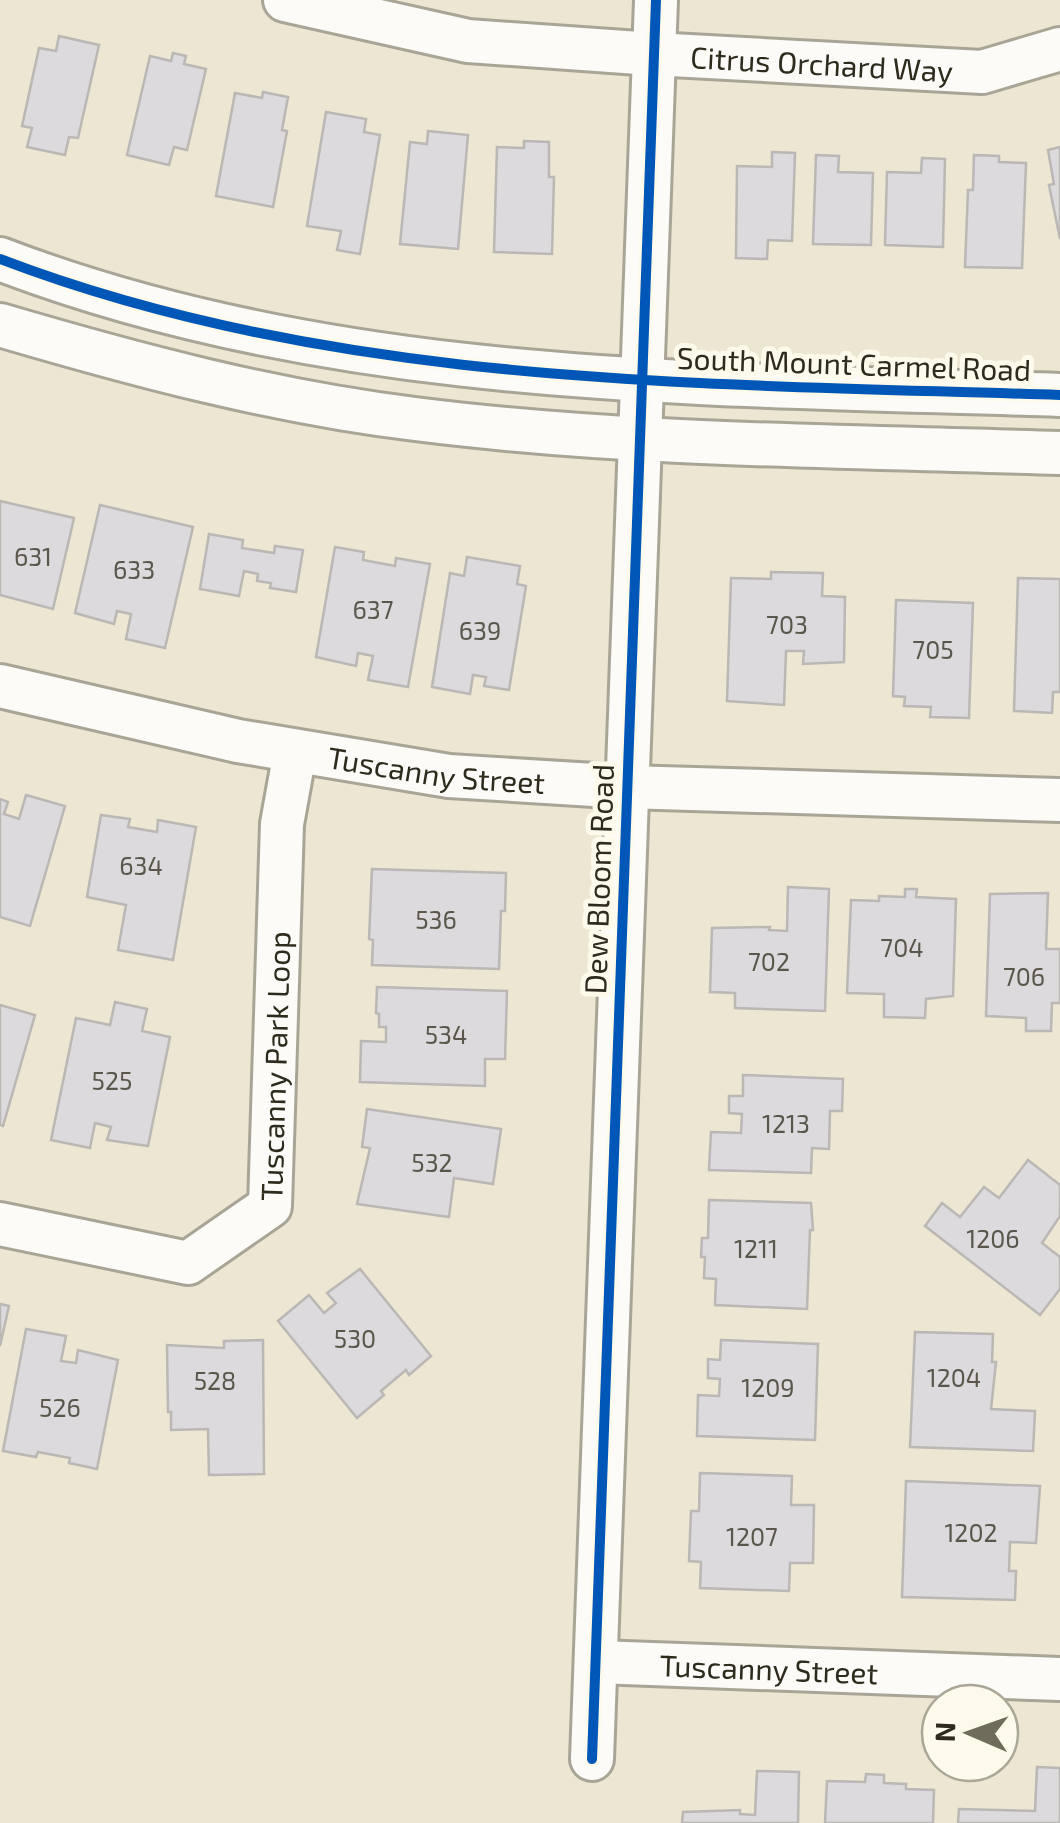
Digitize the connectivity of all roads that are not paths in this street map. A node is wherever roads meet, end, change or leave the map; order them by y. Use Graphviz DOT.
graph roads {
  1 [pos="285,0"];
  2 [pos="656,0"];
  3 [pos="1060,48"];
  4 [pos="654,54"];
  5 [pos="0,259"];
  6 [pos="0,324"];
  7 [pos="641,381"];
  8 [pos="1060,395"];
  9 [pos="639,439"];
  10 [pos="1060,453"];
  11 [pos="0,686"];
  12 [pos="295,752"];
  13 [pos="626,787"];
  14 [pos="1060,800"];
  15 [pos="0,1224"];
  16 [pos="597,1662"];
  17 [pos="1060,1679"];
  18 [pos="592,1759"];
  1 -- 4 [label="street, Citrus Orchard Way"];
  2 -- 4 [label="street, Dew Bloom Road"];
  3 -- 4 [label="street, Citrus Orchard Way"];
  4 -- 7 [label="street, Dew Bloom Road"];
  5 -- 7 [label="street, South Mount Carmel Road"];
  6 -- 9 [label="street"];
  7 -- 8 [label="street, South Mount Carmel Road"];
  7 -- 9 [label="street, Dew Bloom Road"];
  9 -- 10 [label="street"];
  9 -- 13 [label="street, Dew Bloom Road"];
  11 -- 12 [label="street, Tuscanny Street"];
  12 -- 13 [label="street, Tuscanny Street"];
  12 -- 15 [label="street, Tuscanny Park Loop"];
  13 -- 14 [label="street, Tuscanny Street"];
  13 -- 16 [label="street, Dew Bloom Road"];
  16 -- 17 [label="street, Tuscanny Street"];
  16 -- 18 [label="street, Dew Bloom Road"];
}
